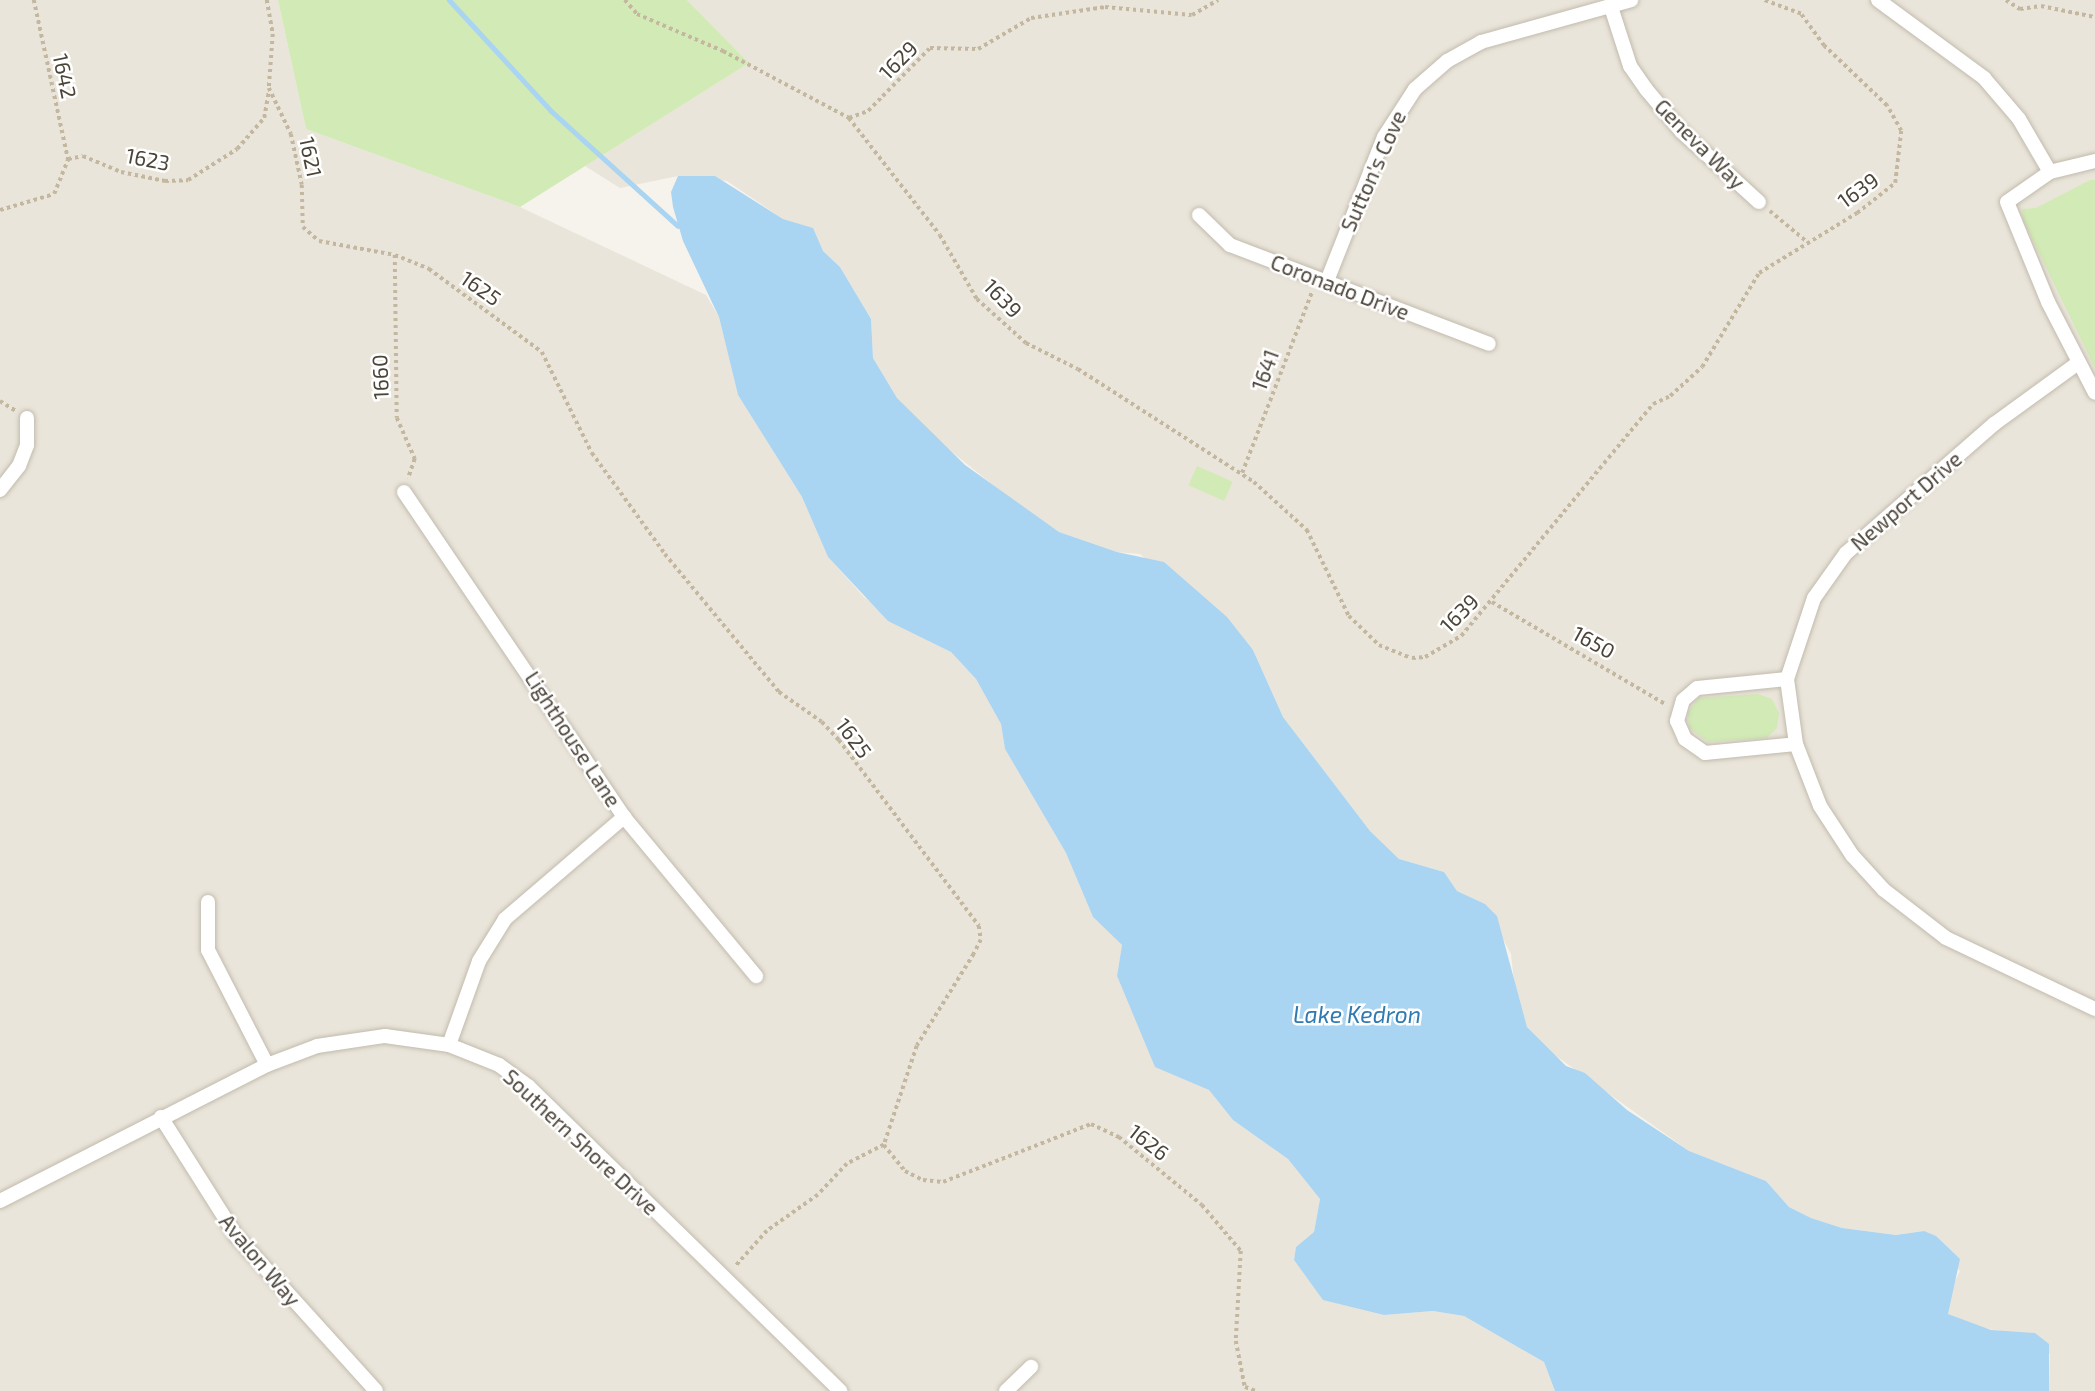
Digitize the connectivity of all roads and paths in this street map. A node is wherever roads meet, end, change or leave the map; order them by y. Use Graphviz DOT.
graph roads {
  1 [pos="34,0"];
  2 [pos="267,0"];
  3 [pos="625,0"];
  4 [pos="1218,0"];
  5 [pos="1631,0"];
  6 [pos="1763,0"];
  7 [pos="1878,0"];
  8 [pos="2006,0"];
  9 [pos="1611,7"];
  10 [pos="2095,17"];
  11 [pos="269,88"];
  12 [pos="849,118"];
  13 [pos="68,159"];
  14 [pos="2095,161"];
  15 [pos="2050,172"];
  16 [pos="1759,202"];
  17 [pos="0,210"];
  18 [pos="1199,215"];
  19 [pos="1806,241"];
  20 [pos="395,255"];
  21 [pos="1322,279"];
  22 [pos="1489,344"];
  23 [pos="2078,363"];
  24 [pos="2095,393"];
  25 [pos="27,418"];
  26 [pos="1242,473"];
  27 [pos="0,490"];
  28 [pos="404,492"];
  29 [pos="1492,602"];
  30 [pos="1787,679"];
  31 [pos="1678,713"];
  32 [pos="1796,744"];
  33 [pos="624,817"];
  34 [pos="208,901"];
  35 [pos="756,976"];
  36 [pos="2095,1009"];
  37 [pos="449,1045"];
  38 [pos="267,1065"];
  39 [pos="161,1117"];
  40 [pos="884,1145"];
  41 [pos="0,1201"];
  42 [pos="724,1278"];
  43 [pos="1031,1367"];
  44 [pos="376,1391"];
  45 [pos="840,1391"];
  46 [pos="1006,1391"];
  47 [pos="1256,1391"];
  1 -- 13 [label="path, 1642"];
  2 -- 11 [label="path, 1621"];
  3 -- 12 [label="path"];
  4 -- 12 [label="path, 1629"];
  5 -- 9 [label="street, Sutton's Cove"];
  6 -- 19 [label="path, 1639"];
  7 -- 15 [label="street"];
  8 -- 10 [label="path"];
  9 -- 16 [label="street, Geneva Way"];
  9 -- 21 [label="street, Sutton's Cove"];
  11 -- 13 [label="path, 1623"];
  11 -- 20 [label="path, 1621"];
  12 -- 26 [label="path, 1639"];
  13 -- 17 [label="path"];
  14 -- 15 [label="street"];
  15 -- 23 [label="street"];
  16 -- 19 [label="path"];
  18 -- 21 [label="street, Coronado Drive"];
  19 -- 29 [label="path, 1639"];
  20 -- 28 [label="path, 1660"];
  20 -- 40 [label="path, 1625"];
  21 -- 22 [label="street, Coronado Drive"];
  21 -- 26 [label="path, 1641"];
  23 -- 24 [label="street"];
  23 -- 30 [label="street, Newport Drive"];
  25 -- 27 [label="street"];
  26 -- 29 [label="path, 1639"];
  28 -- 33 [label="street, Lighthouse Lane"];
  29 -- 31 [label="path, 1650"];
  30 -- 31 [label="street"];
  30 -- 32 [label="street, Newport Drive"];
  31 -- 32 [label="street"];
  32 -- 36 [label="street, Newport Drive"];
  33 -- 35 [label="street, Lighthouse Lane"];
  33 -- 37 [label="street"];
  34 -- 38 [label="street"];
  37 -- 38 [label="street, Southern Shore Drive"];
  37 -- 42 [label="street, Southern Shore Drive"];
  38 -- 39 [label="street, Southern Shore Drive"];
  39 -- 41 [label="street, Southern Shore Drive"];
  39 -- 44 [label="street, Avalon Way"];
  40 -- 42 [label="path"];
  40 -- 47 [label="path, 1626"];
  42 -- 45 [label="street, Southern Shore Drive"];
  43 -- 46 [label="street"];
}
